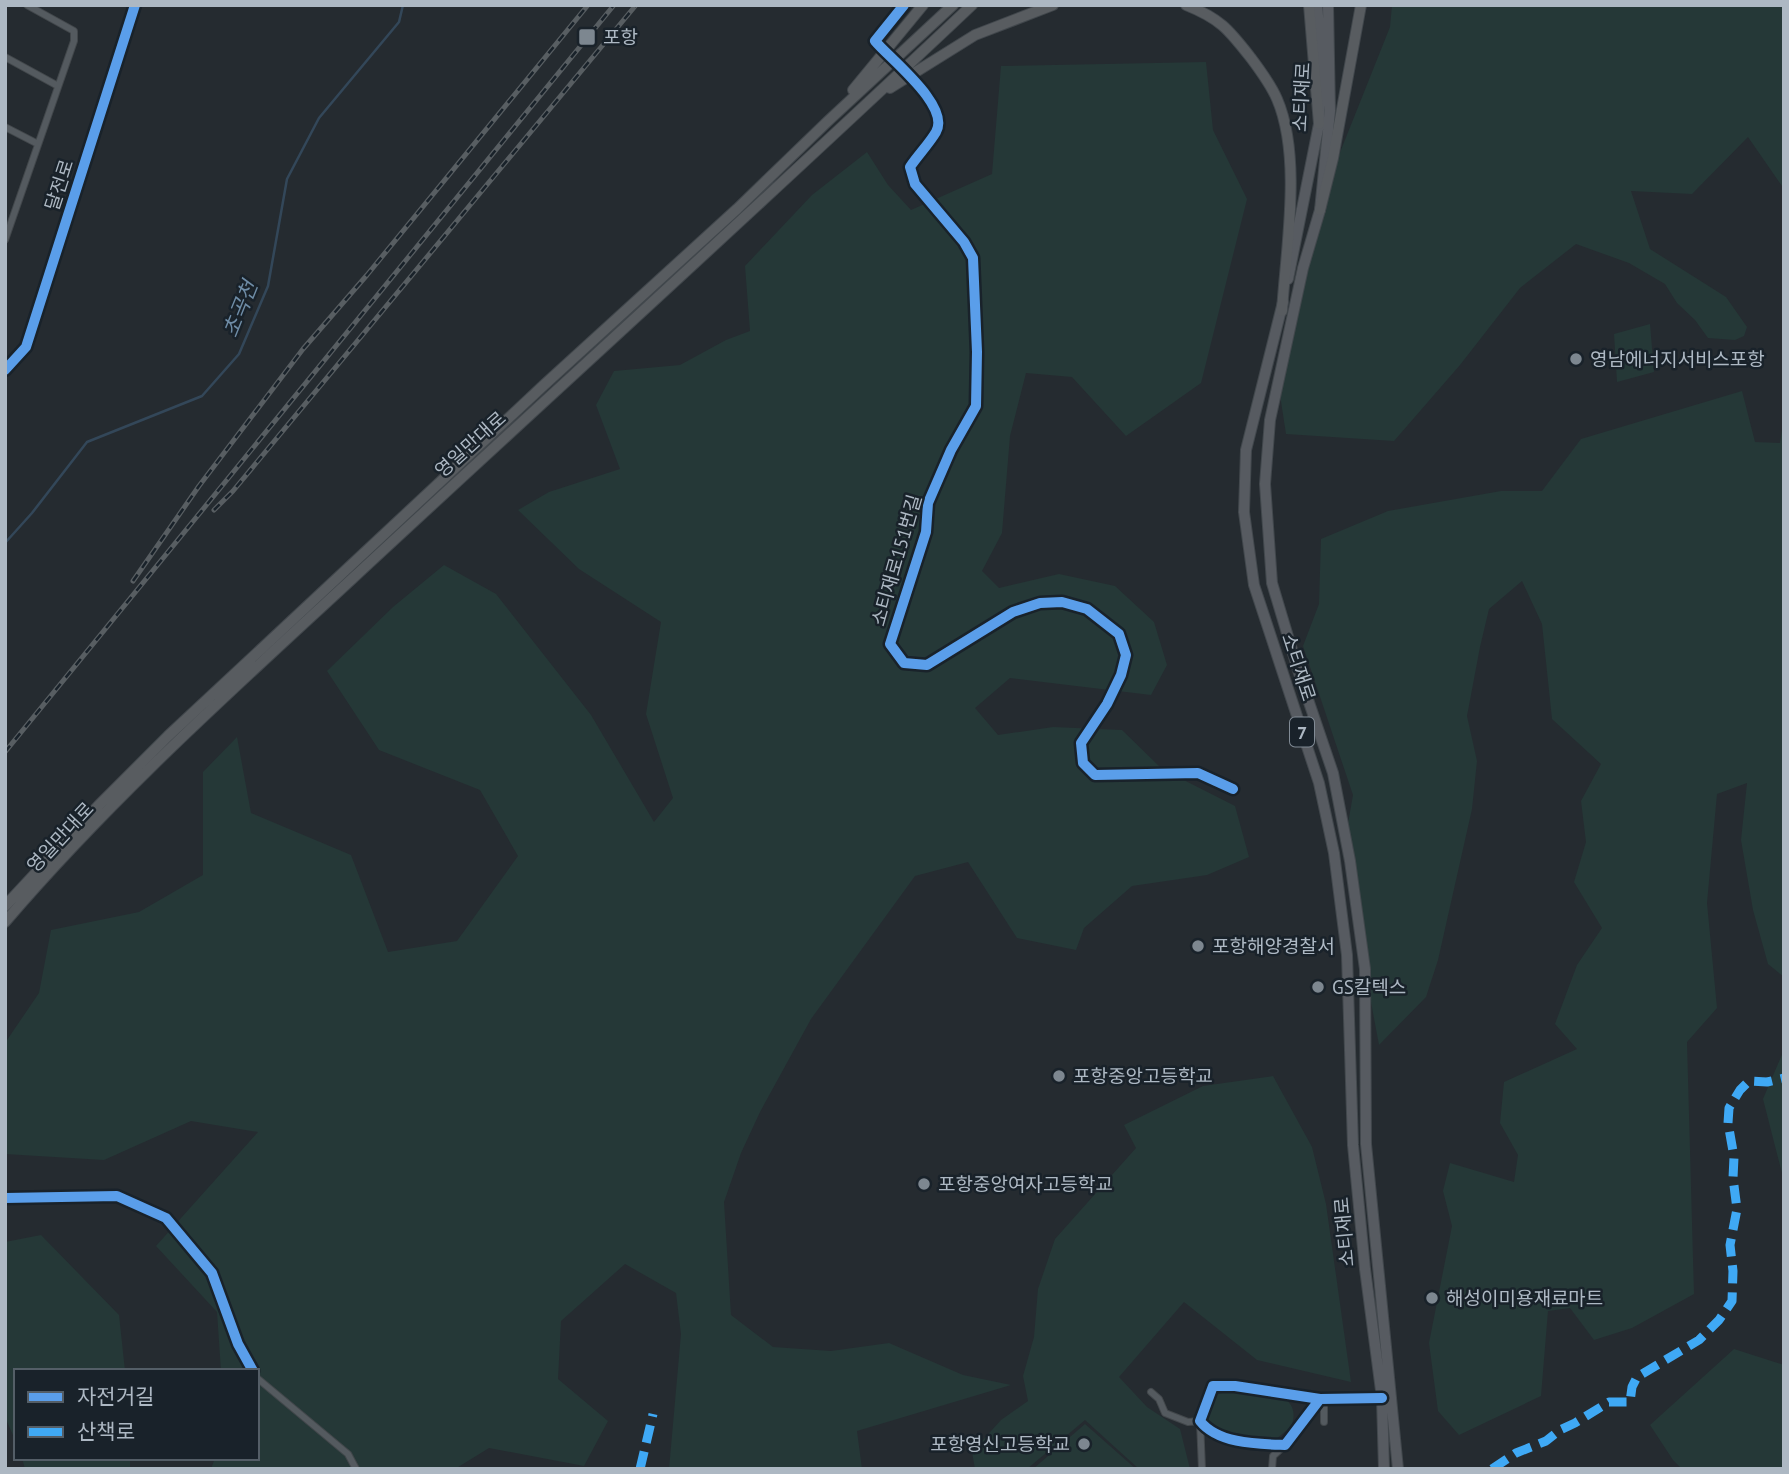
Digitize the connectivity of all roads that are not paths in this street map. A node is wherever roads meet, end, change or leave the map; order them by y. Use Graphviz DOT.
graph roads {
  1 [pos="27,5"];
  2 [pos="135,5"];
  3 [pos="904,5"];
  4 [pos="923,5"];
  5 [pos="953,5"];
  6 [pos="972,5"];
  7 [pos="1053,5"];
  8 [pos="1186,5"];
  9 [pos="1309,5"];
  10 [pos="1317,5"];
  11 [pos="1328,5"];
  12 [pos="1361,5"];
  13 [pos="882,49"];
  14 [pos="5,57"];
  15 [pos="916,83"];
  16 [pos="58,86"];
  17 [pos="867,102"];
  18 [pos="828,121"];
  19 [pos="1320,124"];
  20 [pos="5,127"];
  21 [pos="38,144"];
  22 [pos="1320,209"];
  23 [pos="5,214"];
  24 [pos="13,219"];
  25 [pos="5,240"];
  26 [pos="1282,311"];
  27 [pos="5,370"];
  28 [pos="1233,789"];
  29 [pos="5,906"];
  30 [pos="6,922"];
  31 [pos="5,1198"];
  32 [pos="252,1369"];
  33 [pos="259,1380"];
  34 [pos="1151,1392"];
  35 [pos="1382,1398"];
  36 [pos="1322,1399"];
  37 [pos="1200,1422"];
  38 [pos="1324,1422"];
  39 [pos="1285,1445"];
  40 [pos="356,1469"];
  41 [pos="1202,1469"];
  42 [pos="1272,1469"];
  43 [pos="1384,1469"];
  44 [pos="1398,1469"];
  1 -- 16 [label="street"];
  2 -- 27 [label="street, 달전로"];
  3 -- 13 [label="street"];
  4 -- 18 [label="highway"];
  5 -- 18 [label="highway, 영일만대로"];
  6 -- 17 [label="highway, 영일만대로"];
  7 -- 17 [label="highway"];
  8 -- 26 [label="highway"];
  9 -- 19 [label="highway"];
  10 -- 19 [label="main road, 소티재로 / 7"];
  11 -- 22 [label="main road, 소티재로 / 7"];
  12 -- 22 [label="highway"];
  14 -- 16 [label="street"];
  15 -- 28 [label="street, 소티재로151번길"];
  16 -- 21 [label="street"];
  17 -- 30 [label="highway, 영일만대로"];
  18 -- 29 [label="highway, 영일만대로"];
  19 -- 26 [label="main road, 소티재로 / 7"];
  20 -- 21 [label="street"];
  21 -- 24 [label="street"];
  22 -- 44 [label="main road, 소티재로 / 7"];
  23 -- 24 [label="street"];
  24 -- 25 [label="street"];
  26 -- 35 [label="main road, 소티재로 / 7"];
  31 -- 32 [label="street"];
  33 -- 40 [label="street"];
  34 -- 37 [label="street"];
  35 -- 36 [label="street"];
  35 -- 43 [label="main road, 소티재로 / 7"];
  36 -- 37 [label="street"];
  36 -- 38 [label="street"];
  36 -- 39 [label="street"];
  37 -- 39 [label="street"];
  37 -- 41 [label="street"];
  39 -- 42 [label="street"];
}
